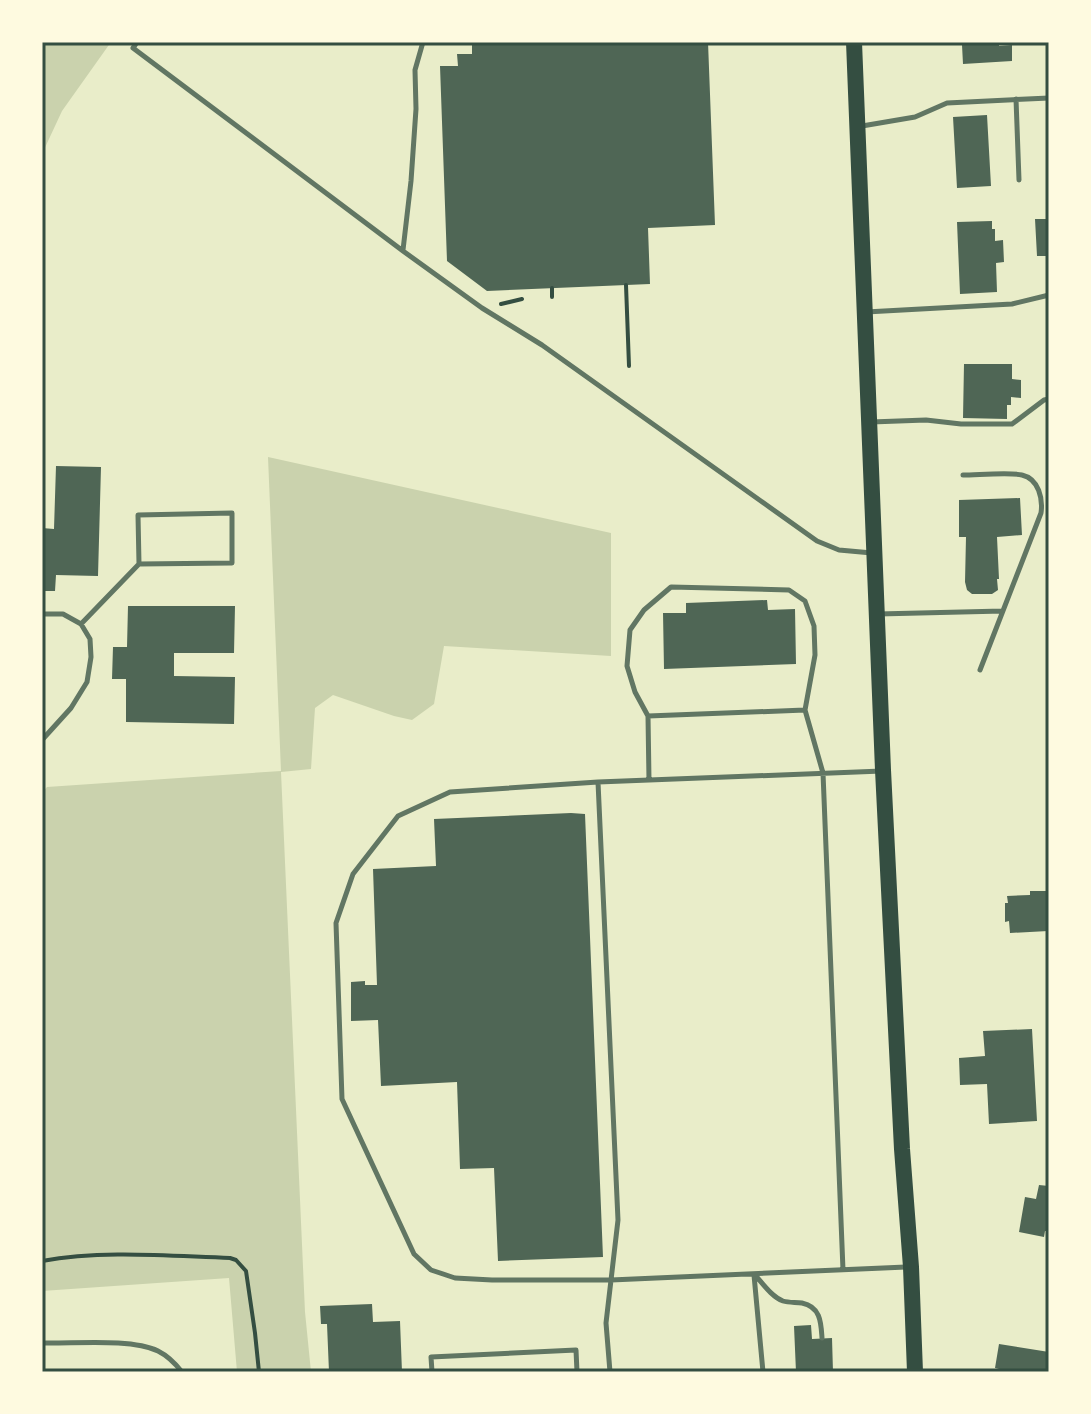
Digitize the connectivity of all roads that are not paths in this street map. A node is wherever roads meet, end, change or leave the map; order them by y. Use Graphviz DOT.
graph roads {
  1 [pos="137,42"];
  2 [pos="423,42"];
  3 [pos="854,42"];
  4 [pos="1049,98"];
  5 [pos="1016,99"];
  6 [pos="857,127"];
  7 [pos="1019,180"];
  8 [pos="403,251"];
  9 [pos="1049,295"];
  10 [pos="865,312"];
  11 [pos="1049,399"];
  12 [pos="870,422"];
  13 [pos="963,475"];
  14 [pos="875,553"];
  15 [pos="139,564"];
  16 [pos="1003,611"];
  17 [pos="42,614"];
  18 [pos="877,614"];
  19 [pos="81,624"];
  20 [pos="980,670"];
  21 [pos="805,710"];
  22 [pos="648,716"];
  23 [pos="42,740"];
  24 [pos="883,770"];
  25 [pos="823,773"];
  26 [pos="649,780"];
  27 [pos="598,782"];
  28 [pos="911,1267"];
  29 [pos="843,1270"];
  30 [pos="754,1274"];
  31 [pos="611,1280"];
  32 [pos="822,1338"];
  33 [pos="42,1343"];
  34 [pos="182,1372"];
  35 [pos="432,1372"];
  36 [pos="577,1372"];
  37 [pos="610,1372"];
  38 [pos="763,1372"];
  39 [pos="915,1372"];
  1 -- 8 [label="lane"];
  2 -- 8 [label="lane"];
  3 -- 6 [label="main road"];
  4 -- 5 [label="lane"];
  5 -- 6 [label="lane"];
  5 -- 7 [label="lane"];
  6 -- 10 [label="main road"];
  8 -- 14 [label="lane"];
  9 -- 10 [label="lane"];
  10 -- 12 [label="main road"];
  11 -- 12 [label="lane"];
  12 -- 14 [label="main road"];
  13 -- 16 [label="lane"];
  14 -- 18 [label="main road"];
  15 -- 15 [label="lane"];
  15 -- 19 [label="lane"];
  16 -- 18 [label="lane"];
  16 -- 20 [label="lane"];
  17 -- 19 [label="lane"];
  18 -- 24 [label="main road"];
  19 -- 23 [label="lane"];
  21 -- 22 [label="lane"];
  21 -- 22 [label="lane"];
  21 -- 25 [label="lane"];
  22 -- 26 [label="lane"];
  24 -- 25 [label="lane"];
  24 -- 28 [label="main road"];
  25 -- 26 [label="lane"];
  25 -- 29 [label="lane"];
  26 -- 27 [label="lane"];
  27 -- 31 [label="lane"];
  27 -- 31 [label="lane"];
  28 -- 29 [label="lane"];
  28 -- 39 [label="main road"];
  29 -- 30 [label="lane"];
  30 -- 31 [label="lane"];
  30 -- 32 [label="lane"];
  30 -- 38 [label="lane"];
  31 -- 37 [label="lane"];
  33 -- 34 [label="lane"];
  35 -- 36 [label="lane"];
}
